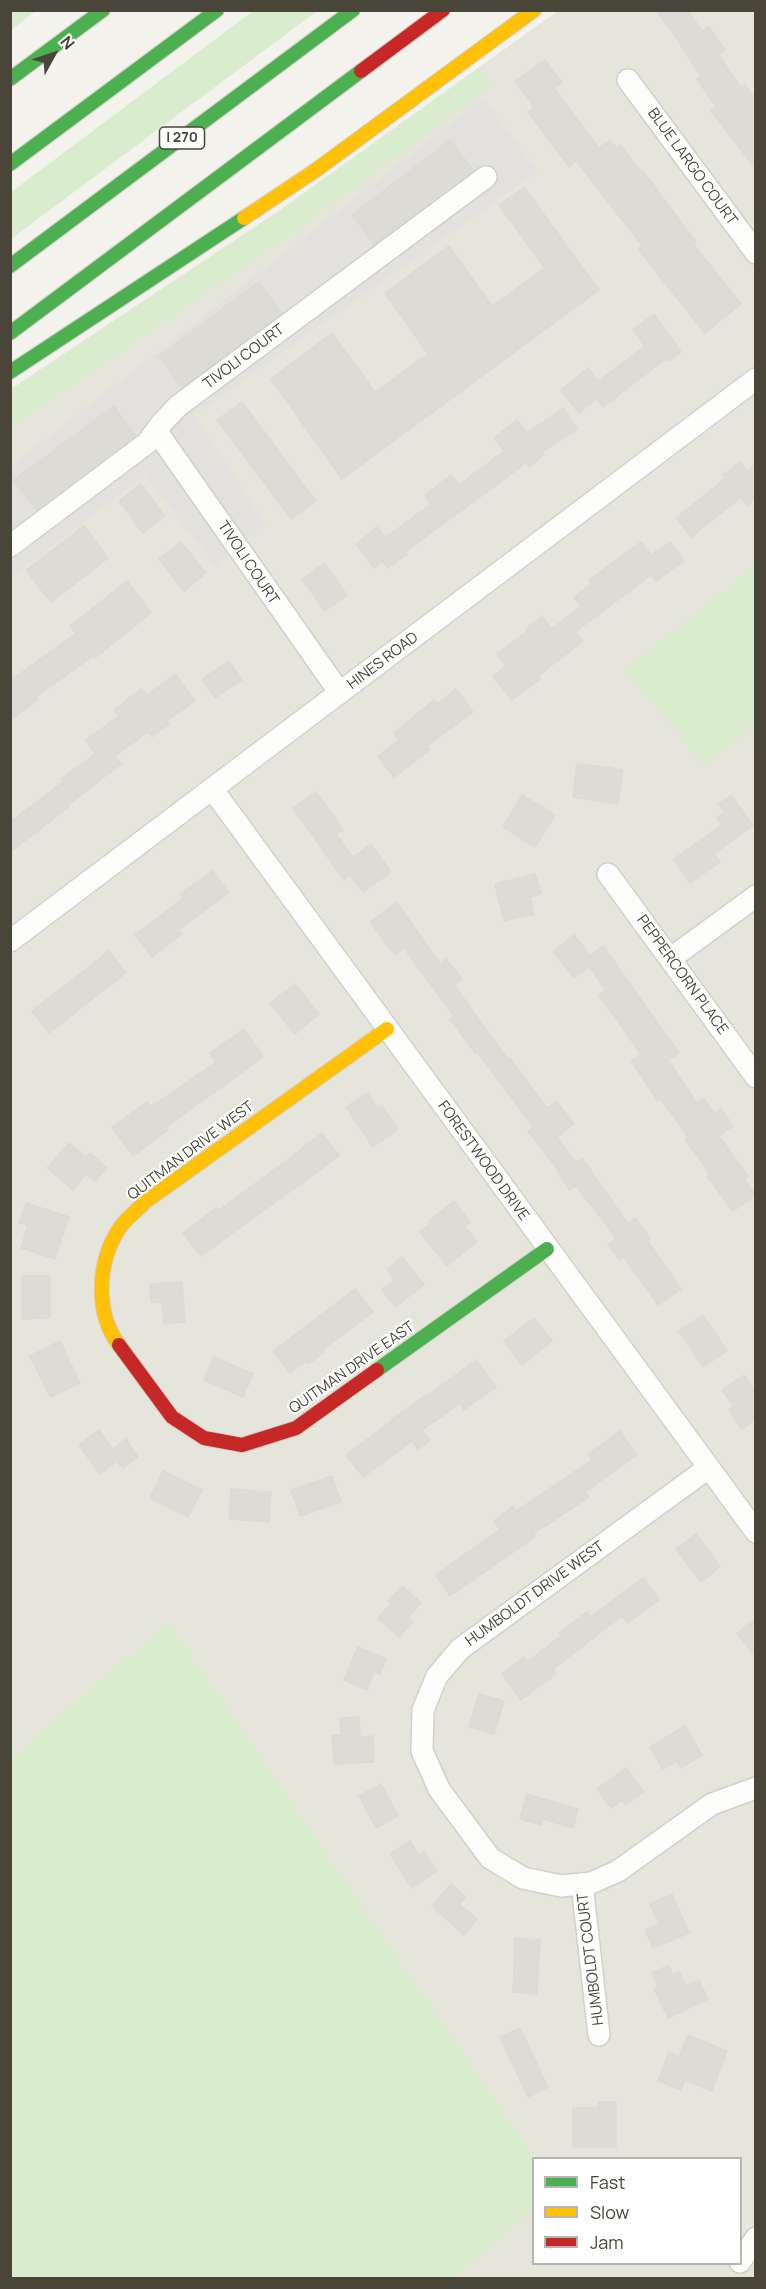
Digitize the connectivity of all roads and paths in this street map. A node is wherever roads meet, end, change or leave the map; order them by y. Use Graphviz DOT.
graph roads {
  1 [pos="103,10"];
  2 [pos="217,10"];
  3 [pos="353,10"];
  4 [pos="443,10"];
  5 [pos="534,10"];
  6 [pos="38,41"];
  7 [pos="10,63"];
  8 [pos="10,79"];
  9 [pos="628,80"];
  10 [pos="10,164"];
  11 [pos="486,177"];
  12 [pos="756,253"];
  13 [pos="10,266"];
  14 [pos="10,333"];
  15 [pos="10,372"];
  16 [pos="756,380"];
  17 [pos="157,432"];
  18 [pos="10,546"];
  19 [pos="340,693"];
  20 [pos="213,789"];
  21 [pos="608,874"];
  22 [pos="756,896"];
  23 [pos="10,941"];
  24 [pos="670,959"];
  25 [pos="387,1029"];
  26 [pos="756,1077"];
  27 [pos="547,1249"];
  28 [pos="142,1377"];
  29 [pos="708,1468"];
  30 [pos="756,1532"];
  31 [pos="756,1788"];
  32 [pos="582,1884"];
  33 [pos="599,2035"];
  34 [pos="756,2238"];
  35 [pos="742,2260"];
  36 [pos="739,2265"];
  37 [pos="731,2278"];
  1 -- 8 [label="main road"];
  2 -- 10 [label="main road"];
  3 -- 13 [label="main road, I 270"];
  4 -- 14 [label="main road"];
  5 -- 15 [label="main road"];
  6 -- 7 [label="main road"];
  9 -- 12 [label="street, BLUE LARGO COURT"];
  11 -- 17 [label="street, TIVOLI COURT"];
  16 -- 19 [label="street, HINES ROAD"];
  17 -- 18 [label="street, TIVOLI COURT"];
  17 -- 19 [label="street, TIVOLI COURT"];
  19 -- 20 [label="street, HINES ROAD"];
  20 -- 23 [label="street, HINES ROAD"];
  20 -- 25 [label="street, FORESTWOOD DRIVE"];
  21 -- 24 [label="street, PEPPERCORN PLACE"];
  22 -- 24 [label="street"];
  24 -- 26 [label="street, PEPPERCORN PLACE"];
  25 -- 27 [label="street, FORESTWOOD DRIVE"];
  25 -- 28 [label="main road, QUITMAN DRIVE WEST"];
  27 -- 28 [label="main road, QUITMAN DRIVE EAST"];
  27 -- 29 [label="street, FORESTWOOD DRIVE"];
  29 -- 30 [label="street, FORESTWOOD DRIVE"];
  29 -- 32 [label="street, HUMBOLDT DRIVE WEST"];
  31 -- 32 [label="street, HUMBOLDT DRIVE WEST"];
  32 -- 33 [label="street, HUMBOLDT COURT"];
  34 -- 35 [label="street"];
  36 -- 37 [label="street"];
}
